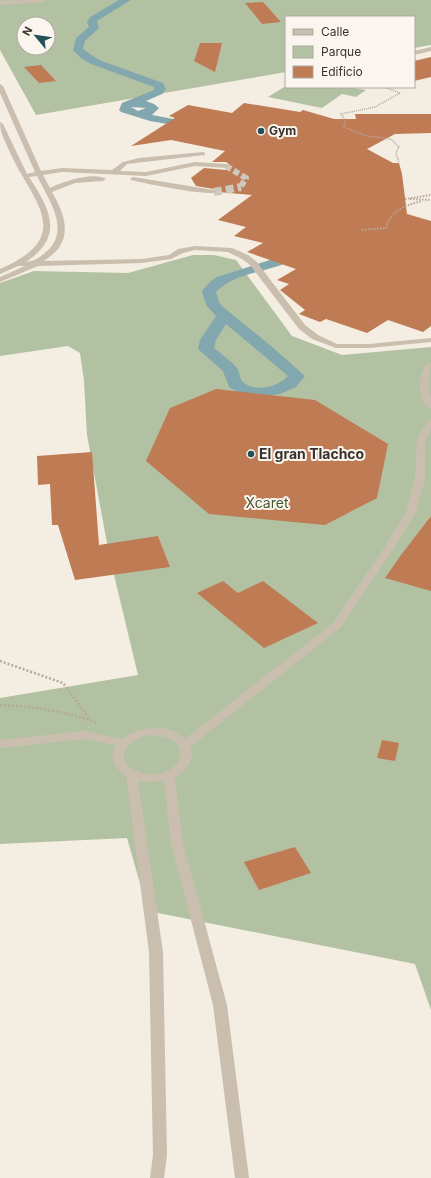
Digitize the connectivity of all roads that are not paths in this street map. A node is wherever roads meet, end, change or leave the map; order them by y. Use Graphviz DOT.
graph roads {
  1 [pos="43,0"];
  2 [pos="17,1"];
  3 [pos="0,3"];
  4 [pos="431,49"];
  5 [pos="415,53"];
  6 [pos="0,86"];
  7 [pos="0,125"];
  8 [pos="203,154"];
  9 [pos="226,166"];
  10 [pos="40,174"];
  11 [pos="25,176"];
  12 [pos="114,176"];
  13 [pos="48,191"];
  14 [pos="214,192"];
  15 [pos="18,264"];
  16 [pos="36,264"];
  17 [pos="0,272"];
  18 [pos="0,280"];
  19 [pos="431,340"];
  20 [pos="431,365"];
  21 [pos="431,406"];
  22 [pos="431,423"];
  23 [pos="123,743"];
  24 [pos="0,744"];
  25 [pos="185,745"];
  26 [pos="131,774"];
  27 [pos="169,775"];
  28 [pos="157,1178"];
  29 [pos="242,1178"];
  1 -- 2 [label="street"];
  2 -- 3 [label="street"];
  4 -- 5 [label="street"];
  6 -- 10 [label="street"];
  7 -- 11 [label="street"];
  8 -- 12 [label="street"];
  9 -- 12 [label="street"];
  10 -- 11 [label="street"];
  10 -- 12 [label="street"];
  10 -- 13 [label="street"];
  11 -- 15 [label="street"];
  12 -- 13 [label="street"];
  12 -- 14 [label="street"];
  13 -- 16 [label="street"];
  15 -- 16 [label="street"];
  15 -- 17 [label="street"];
  16 -- 18 [label="street"];
  16 -- 19 [label="street"];
  20 -- 21 [label="street"];
  22 -- 25 [label="street"];
  23 -- 24 [label="street"];
  23 -- 25 [label="street"];
  23 -- 26 [label="street"];
  25 -- 27 [label="street"];
  26 -- 27 [label="street"];
  26 -- 28 [label="street"];
  27 -- 29 [label="street"];
}
